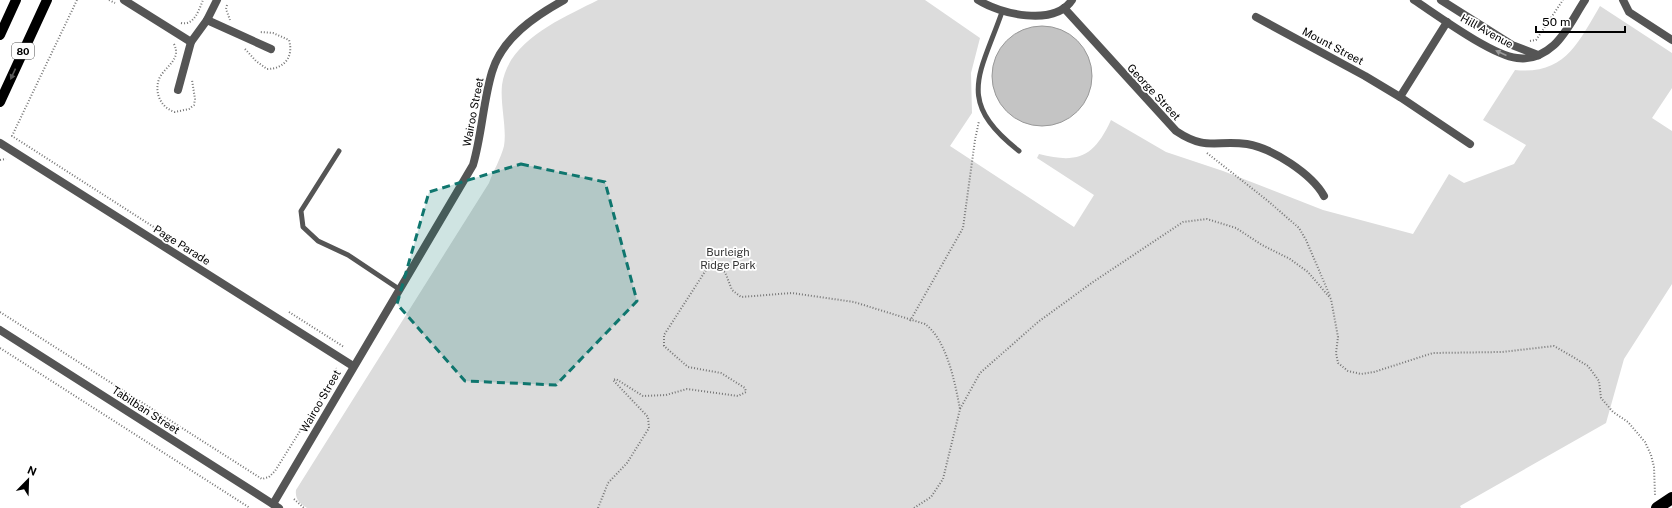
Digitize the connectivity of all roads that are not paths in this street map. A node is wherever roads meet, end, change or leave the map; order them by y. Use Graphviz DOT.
graph roads {
  1 [pos="16,0"];
  2 [pos="47,0"];
  3 [pos="217,0"];
  4 [pos="564,0"];
  5 [pos="978,0"];
  6 [pos="1072,0"];
  7 [pos="1414,0"];
  8 [pos="1441,0"];
  9 [pos="1585,0"];
  10 [pos="1623,0"];
  11 [pos="122,3"];
  12 [pos="1064,8"];
  13 [pos="1002,12"];
  14 [pos="1256,17"];
  15 [pos="207,20"];
  16 [pos="1447,22"];
  17 [pos="0,34"];
  18 [pos="1672,40"];
  19 [pos="191,42"];
  20 [pos="271,49"];
  21 [pos="1539,55"];
  22 [pos="178,90"];
  23 [pos="1400,97"];
  24 [pos="0,102"];
  25 [pos="0,143"];
  26 [pos="1470,144"];
  27 [pos="339,151"];
  28 [pos="1018,151"];
  29 [pos="1324,196"];
  30 [pos="399,289"];
  31 [pos="0,330"];
  32 [pos="353,366"];
  33 [pos="1672,498"];
  34 [pos="276,506"];
  35 [pos="1658,507"];
  1 -- 17 [label="main road, 80"];
  2 -- 24 [label="main road, 80, one-way"];
  3 -- 15 [label="street"];
  4 -- 30 [label="street, Wairoo Street"];
  5 -- 13 [label="street"];
  6 -- 12 [label="street"];
  7 -- 16 [label="street, Hill Avenue"];
  8 -- 21 [label="street, Hill Avenue"];
  9 -- 21 [label="street"];
  10 -- 18 [label="street"];
  11 -- 19 [label="street"];
  12 -- 13 [label="street"];
  12 -- 29 [label="street, George Street"];
  13 -- 28 [label="lane"];
  14 -- 23 [label="street, Mount Street"];
  15 -- 19 [label="street"];
  15 -- 20 [label="street"];
  21 -- 16 [label="street, Hill Avenue, one-way"];
  16 -- 23 [label="street"];
  19 -- 22 [label="street"];
  23 -- 26 [label="street, Mount Street"];
  25 -- 32 [label="street, Page Parade"];
  27 -- 30 [label="lane"];
  30 -- 32 [label="street, Wairoo Street"];
  31 -- 34 [label="street, Tabilban Street"];
  32 -- 34 [label="street, Wairoo Street"];
  33 -- 35 [label="highway"];
}
